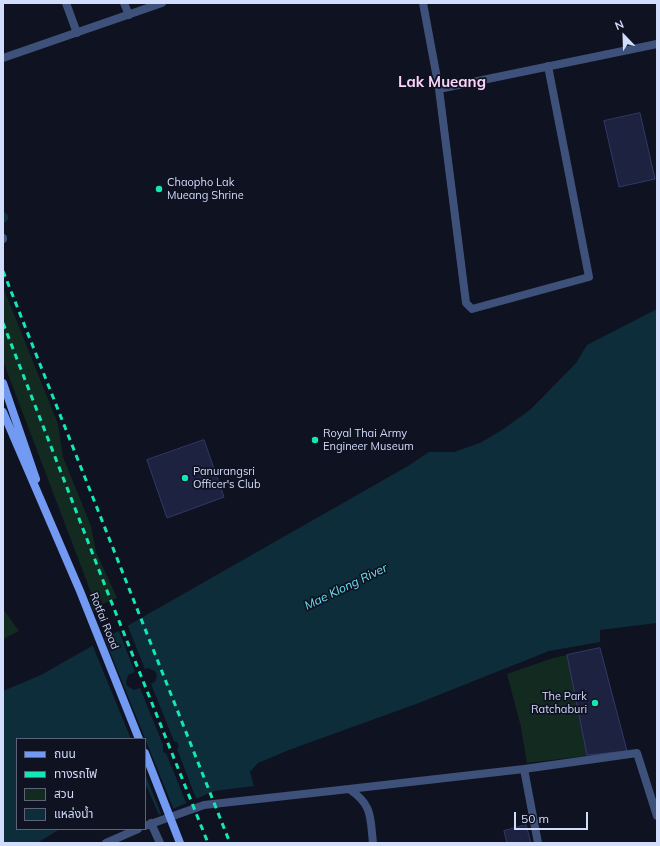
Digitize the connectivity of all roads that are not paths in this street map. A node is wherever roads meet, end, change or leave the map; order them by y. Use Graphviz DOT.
graph roads {
  1 [pos="66,3"];
  2 [pos="124,3"];
  3 [pos="162,3"];
  4 [pos="423,3"];
  5 [pos="129,15"];
  6 [pos="77,33"];
  7 [pos="657,44"];
  8 [pos="3,58"];
  9 [pos="548,66"];
  10 [pos="439,89"];
  11 [pos="3,383"];
  12 [pos="3,412"];
  13 [pos="47,512"];
  14 [pos="139,738"];
  15 [pos="146,756"];
  16 [pos="524,769"];
  17 [pos="349,789"];
  18 [pos="657,816"];
  19 [pos="148,824"];
  20 [pos="136,830"];
  21 [pos="106,843"];
  22 [pos="160,843"];
  23 [pos="180,843"];
  24 [pos="373,843"];
  25 [pos="538,843"];
  1 -- 6 [label="street"];
  2 -- 5 [label="street"];
  3 -- 5 [label="street"];
  4 -- 10 [label="street"];
  5 -- 6 [label="street"];
  6 -- 8 [label="street"];
  7 -- 9 [label="street"];
  9 -- 10 [label="street"];
  9 -- 10 [label="street"];
  11 -- 13 [label="main road, Rotfai Road"];
  12 -- 13 [label="main road, Rotfai Road"];
  13 -- 14 [label="main road, Rotfai Road"];
  15 -- 23 [label="main road"];
  16 -- 17 [label="street"];
  16 -- 18 [label="street"];
  16 -- 25 [label="street"];
  17 -- 19 [label="street"];
  17 -- 24 [label="street"];
  19 -- 22 [label="street"];
  20 -- 21 [label="street"];
}
